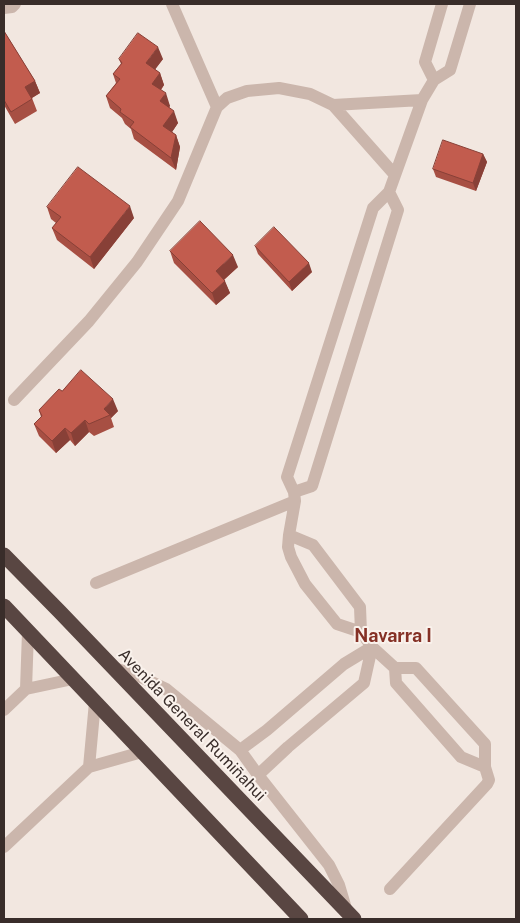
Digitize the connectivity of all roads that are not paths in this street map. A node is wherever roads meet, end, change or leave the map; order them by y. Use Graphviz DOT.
graph roads {
  1 [pos="15,4"];
  2 [pos="172,4"];
  3 [pos="442,4"];
  4 [pos="470,4"];
  5 [pos="4,8"];
  6 [pos="434,80"];
  7 [pos="422,100"];
  8 [pos="333,106"];
  9 [pos="216,107"];
  10 [pos="395,175"];
  11 [pos="389,192"];
  12 [pos="14,400"];
  13 [pos="295,496"];
  14 [pos="289,535"];
  15 [pos="4,555"];
  16 [pos="96,583"];
  17 [pos="4,606"];
  18 [pos="28,632"];
  19 [pos="361,632"];
  20 [pos="372,647"];
  21 [pos="114,668"];
  22 [pos="395,668"];
  23 [pos="73,680"];
  24 [pos="26,689"];
  25 [pos="95,702"];
  26 [pos="4,710"];
  27 [pos="240,750"];
  28 [pos="142,752"];
  29 [pos="89,766"];
  30 [pos="485,767"];
  31 [pos="258,775"];
  32 [pos="4,847"];
  33 [pos="390,889"];
  34 [pos="351,915"];
  35 [pos="301,919"];
  1 -- 5 [label="street"];
  2 -- 9 [label="street"];
  3 -- 6 [label="street"];
  4 -- 6 [label="street"];
  6 -- 7 [label="street"];
  7 -- 8 [label="street"];
  7 -- 10 [label="street"];
  8 -- 9 [label="street"];
  8 -- 10 [label="street"];
  9 -- 12 [label="street"];
  10 -- 11 [label="street"];
  11 -- 13 [label="street"];
  11 -- 13 [label="street"];
  13 -- 14 [label="street"];
  13 -- 16 [label="street"];
  14 -- 19 [label="street"];
  14 -- 19 [label="street"];
  15 -- 21 [label="highway, Avenida General Rumiñahui"];
  17 -- 18 [label="highway"];
  18 -- 23 [label="highway"];
  18 -- 24 [label="street"];
  19 -- 20 [label="street"];
  20 -- 22 [label="street"];
  20 -- 27 [label="street"];
  20 -- 31 [label="street"];
  21 -- 27 [label="street"];
  21 -- 34 [label="highway, Avenida General Rumiñahui"];
  22 -- 30 [label="street"];
  22 -- 30 [label="street"];
  23 -- 24 [label="street"];
  23 -- 25 [label="highway"];
  24 -- 26 [label="street"];
  25 -- 28 [label="highway"];
  25 -- 29 [label="street"];
  27 -- 31 [label="street"];
  28 -- 29 [label="street"];
  28 -- 35 [label="highway"];
  29 -- 32 [label="street"];
  30 -- 33 [label="street"];
  31 -- 34 [label="street"];
}
